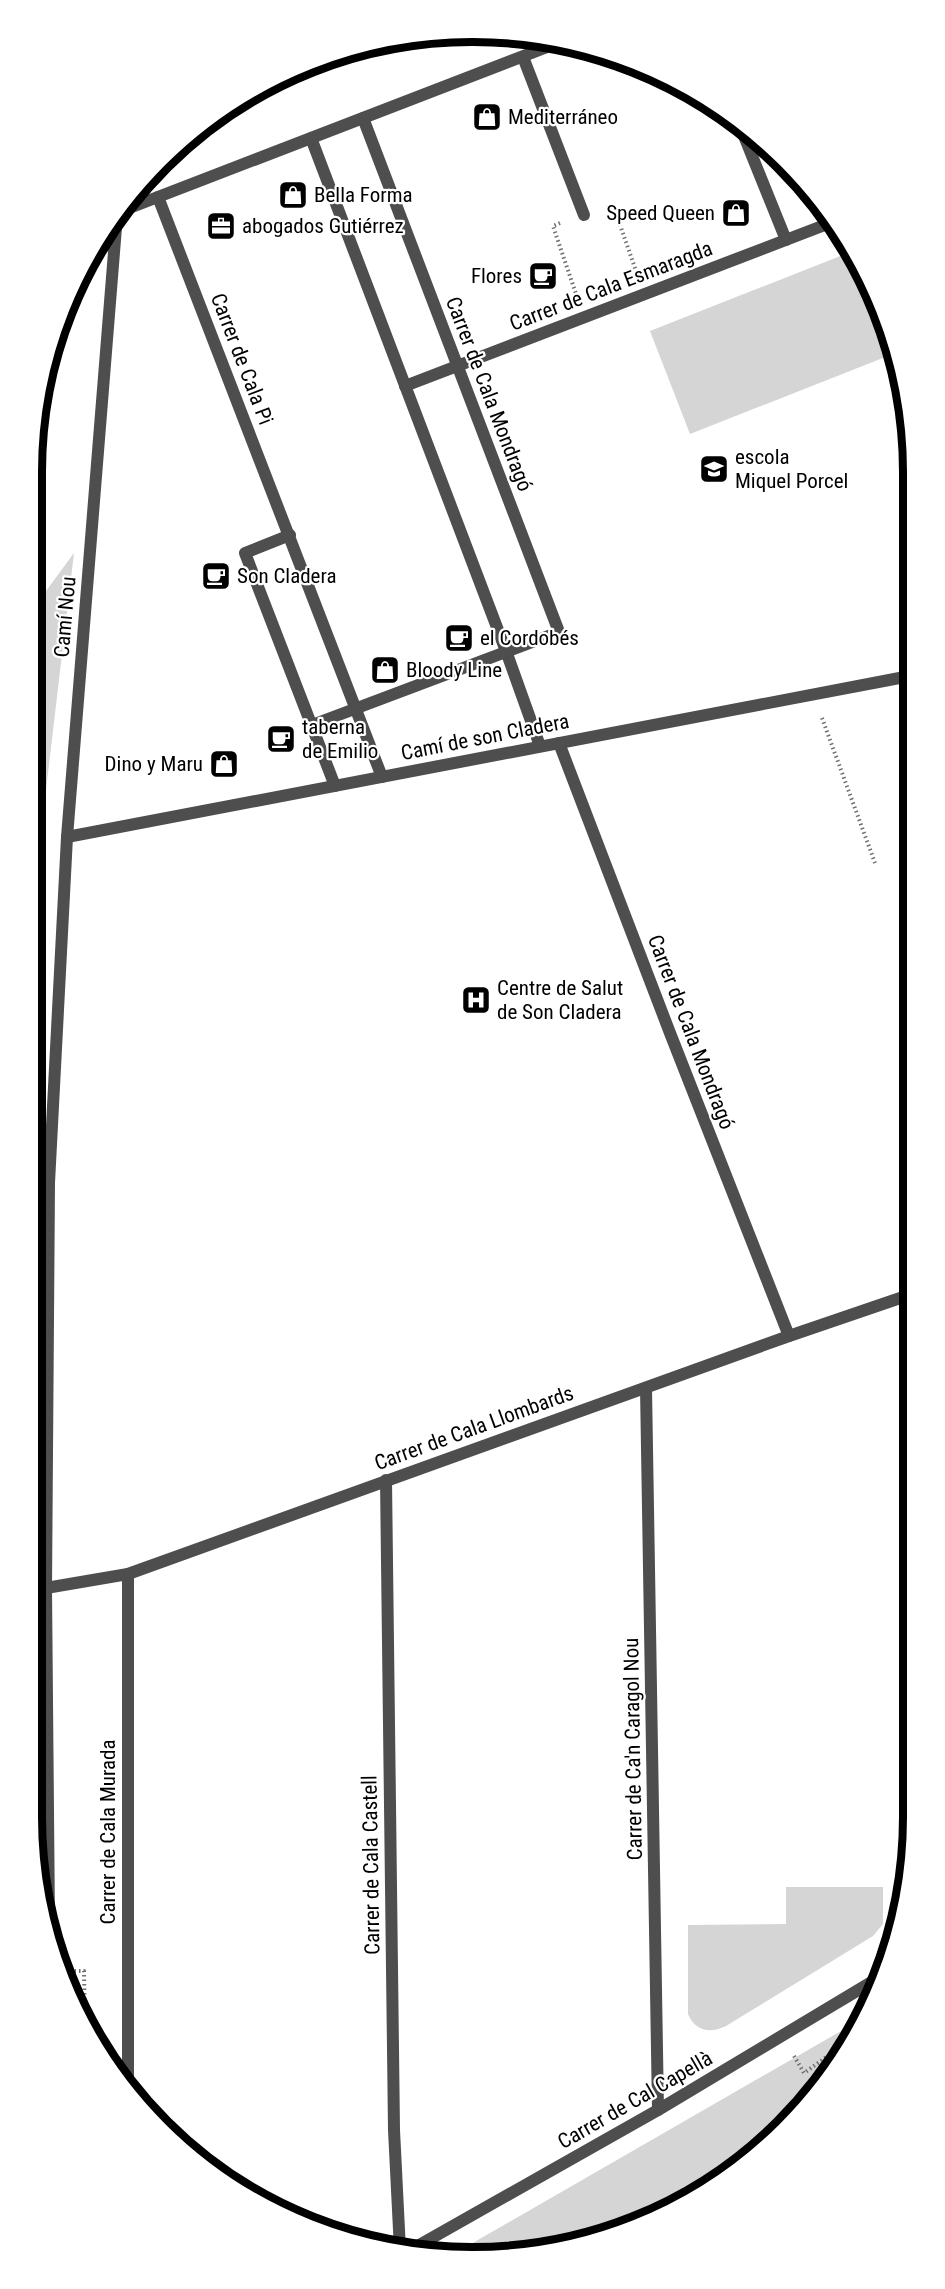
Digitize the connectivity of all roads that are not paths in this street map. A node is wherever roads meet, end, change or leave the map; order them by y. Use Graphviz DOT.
graph roads {
  1 [pos="545,48"];
  2 [pos="523,57"];
  3 [pos="363,118"];
  4 [pos="310,138"];
  5 [pos="746,140"];
  6 [pos="158,197"];
  7 [pos="133,208"];
  8 [pos="584,215"];
  9 [pos="825,225"];
  10 [pos="117,231"];
  11 [pos="786,240"];
  12 [pos="457,366"];
  13 [pos="405,386"];
  14 [pos="290,535"];
  15 [pos="506,651"];
  16 [pos="903,677"];
  17 [pos="356,708"];
  18 [pos="312,725"];
  19 [pos="559,742"];
  20 [pos="540,746"];
  21 [pos="382,777"];
  22 [pos="335,786"];
  23 [pos="67,837"];
  24 [pos="903,1297"];
  25 [pos="789,1336"];
  26 [pos="646,1388"];
  27 [pos="386,1480"];
  28 [pos="128,1574"];
  29 [pos="46,1588"];
  30 [pos="49,1891"];
  31 [pos="869,1984"];
  32 [pos="128,2075"];
  33 [pos="658,2110"];
  34 [pos="400,2241"];
  35 [pos="422,2244"];
  1 -- 2 [label="street"];
  2 -- 3 [label="street"];
  2 -- 8 [label="street"];
  3 -- 4 [label="street"];
  3 -- 12 [label="street, Carrer de Cala Mondragó"];
  4 -- 6 [label="street"];
  4 -- 13 [label="street"];
  5 -- 11 [label="street"];
  6 -- 7 [label="street"];
  6 -- 14 [label="street, Carrer de Cala Pi"];
  9 -- 11 [label="street, Carrer de Cala Esmaragda"];
  10 -- 23 [label="street, Camí Nou"];
  11 -- 12 [label="street, Carrer de Cala Esmaragda"];
  12 -- 13 [label="street, Carrer de Cala Esmaragda"];
  12 -- 15 [label="street, Carrer de Cala Mondragó"];
  13 -- 15 [label="street"];
  14 -- 17 [label="street, Carrer de Cala Pi"];
  14 -- 18 [label="street"];
  15 -- 17 [label="street"];
  15 -- 20 [label="street"];
  16 -- 19 [label="street, Camí de son Cladera"];
  17 -- 18 [label="street"];
  17 -- 21 [label="street, Carrer de Cala Pi"];
  18 -- 22 [label="street"];
  19 -- 20 [label="street, Camí de son Cladera"];
  19 -- 25 [label="street, Carrer de Cala Mondragó"];
  20 -- 21 [label="street, Camí de son Cladera"];
  21 -- 22 [label="street, Camí de son Cladera"];
  22 -- 23 [label="street, Camí de son Cladera"];
  23 -- 29 [label="street, Camí Nou"];
  24 -- 25 [label="street, Carrer de Cala Llombards"];
  25 -- 26 [label="street, Carrer de Cala Llombards"];
  26 -- 27 [label="street, Carrer de Cala Llombards"];
  26 -- 33 [label="street, Carrer de Ca'n Caragol Nou"];
  27 -- 28 [label="street, Carrer de Cala Llombards"];
  27 -- 34 [label="street, Carrer de Cala Castell"];
  28 -- 29 [label="street, Carrer de Cala Llombards"];
  28 -- 32 [label="street, Carrer de Cala Murada"];
  29 -- 30 [label="street, Camí Nou"];
  31 -- 33 [label="street, Carrer de Cal Capellà"];
  33 -- 35 [label="street, Carrer de Cal Capellà"];
}
